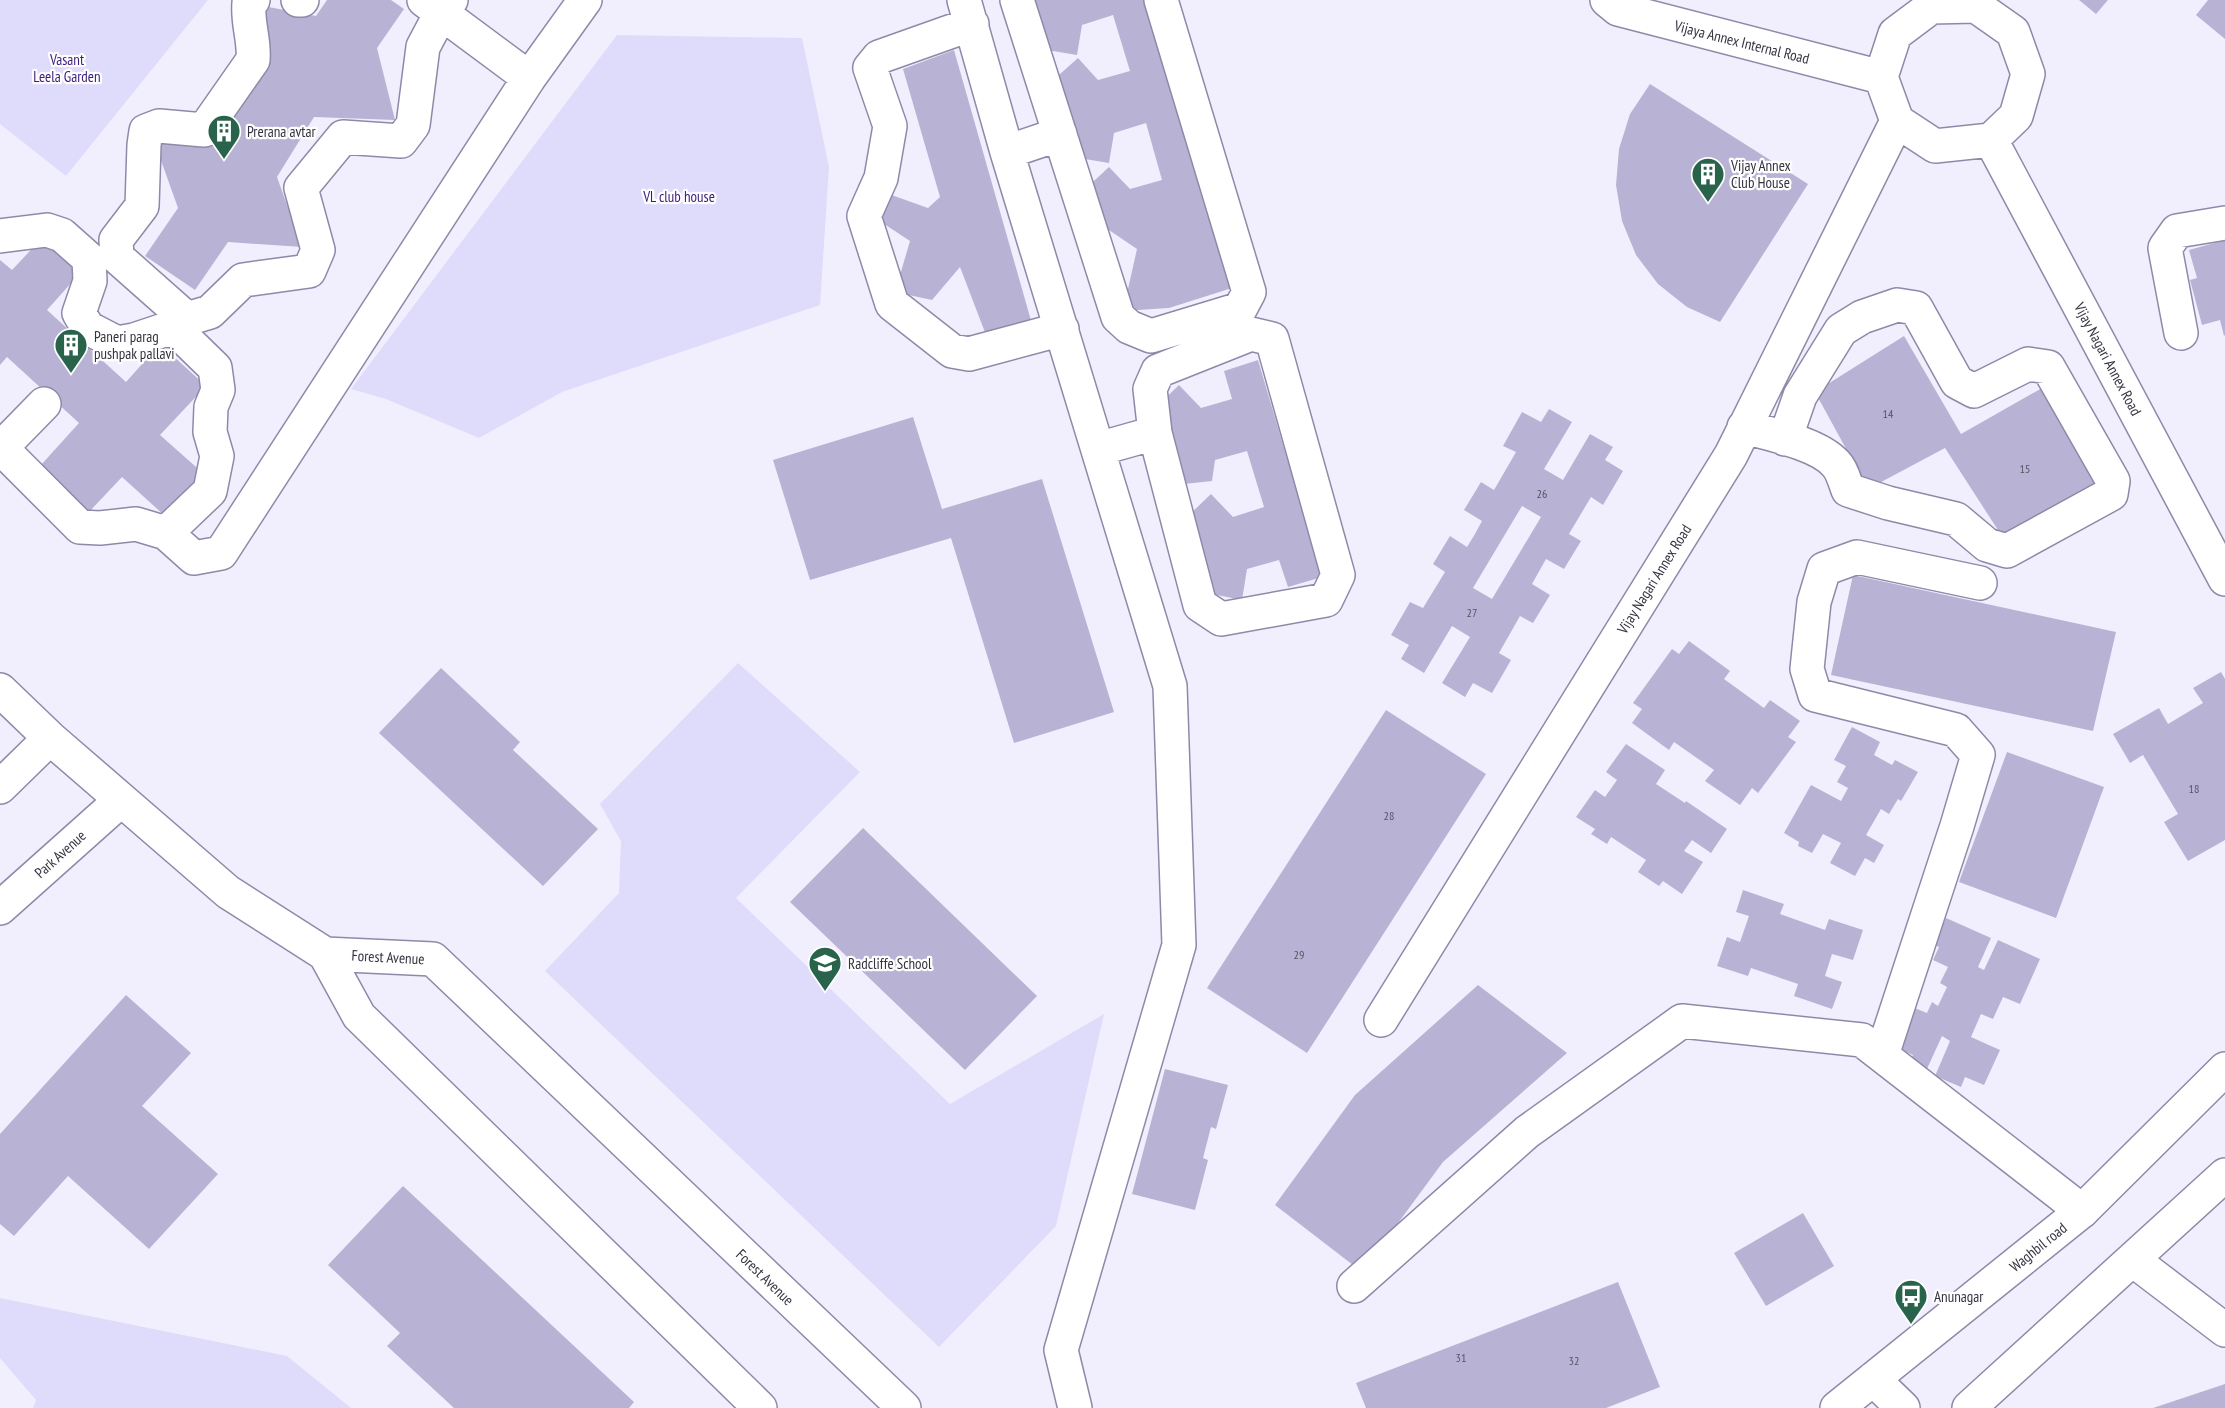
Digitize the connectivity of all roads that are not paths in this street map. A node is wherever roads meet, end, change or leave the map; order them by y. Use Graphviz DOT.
graph roads {
  1 [pos="253,0"];
  2 [pos="585,0"];
  3 [pos="1017,0"];
  4 [pos="1161,0"];
  5 [pos="1607,0"];
  6 [pos="1976,3"];
  7 [pos="439,4"];
  8 [pos="968,12"];
  9 [pos="1881,77"];
  10 [pos="529,78"];
  11 [pos="1897,120"];
  12 [pos="1060,134"];
  13 [pos="1991,140"];
  14 [pos="1007,152"];
  15 [pos="2225,223"];
  16 [pos="0,236"];
  17 [pos="1062,329"];
  18 [pos="2181,333"];
  19 [pos="44,404"];
  20 [pos="1744,427"];
  21 [pos="1155,433"];
  22 [pos="1785,439"];
  23 [pos="0,448"];
  24 [pos="1098,449"];
  25 [pos="166,533"];
  26 [pos="2225,579"];
  27 [pos="1980,583"];
  28 [pos="0,690"];
  29 [pos="50,738"];
  30 [pos="0,787"];
  31 [pos="121,800"];
  32 [pos="0,908"];
  33 [pos="325,954"];
  34 [pos="1381,1020"];
  35 [pos="1882,1055"];
  36 [pos="2225,1069"];
  37 [pos="2225,1174"];
  38 [pos="2082,1211"];
  39 [pos="2133,1260"];
  40 [pos="1354,1286"];
  41 [pos="2225,1330"];
  42 [pos="1873,1379"];
  43 [pos="760,1408"];
  44 [pos="904,1408"];
  45 [pos="1075,1408"];
  46 [pos="1837,1408"];
  47 [pos="1903,1408"];
  48 [pos="1970,1408"];
  1 -- 7 [label="street"];
  2 -- 10 [label="street"];
  3 -- 12 [label="street"];
  4 -- 12 [label="street"];
  5 -- 9 [label="street, Vijaya Annex Internal Road"];
  6 -- 9 [label="street"];
  6 -- 13 [label="street"];
  7 -- 10 [label="street"];
  8 -- 14 [label="street"];
  8 -- 17 [label="street"];
  9 -- 11 [label="street"];
  10 -- 25 [label="street"];
  11 -- 13 [label="street"];
  11 -- 20 [label="street, Vijay Nagari Annex Road"];
  12 -- 14 [label="street"];
  13 -- 26 [label="street, Vijay Nagari Annex Road"];
  14 -- 17 [label="street"];
  15 -- 18 [label="street"];
  16 -- 25 [label="street"];
  17 -- 24 [label="street"];
  19 -- 23 [label="street"];
  20 -- 22 [label="street"];
  20 -- 34 [label="street, Vijay Nagari Annex Road"];
  21 -- 21 [label="street"];
  21 -- 24 [label="street"];
  22 -- 22 [label="street"];
  23 -- 25 [label="street"];
  24 -- 45 [label="street"];
  27 -- 35 [label="street"];
  28 -- 29 [label="street"];
  29 -- 30 [label="street"];
  29 -- 31 [label="street"];
  31 -- 32 [label="street, Park Avenue"];
  31 -- 33 [label="street"];
  33 -- 43 [label="street, Forest Avenue"];
  33 -- 44 [label="street, Forest Avenue"];
  35 -- 38 [label="street"];
  35 -- 40 [label="street"];
  36 -- 38 [label="street, Waghbil road"];
  37 -- 39 [label="street"];
  38 -- 42 [label="street, Waghbil road"];
  39 -- 41 [label="street"];
  39 -- 48 [label="street"];
  42 -- 46 [label="street, Waghbil road"];
  42 -- 47 [label="street"];
}
